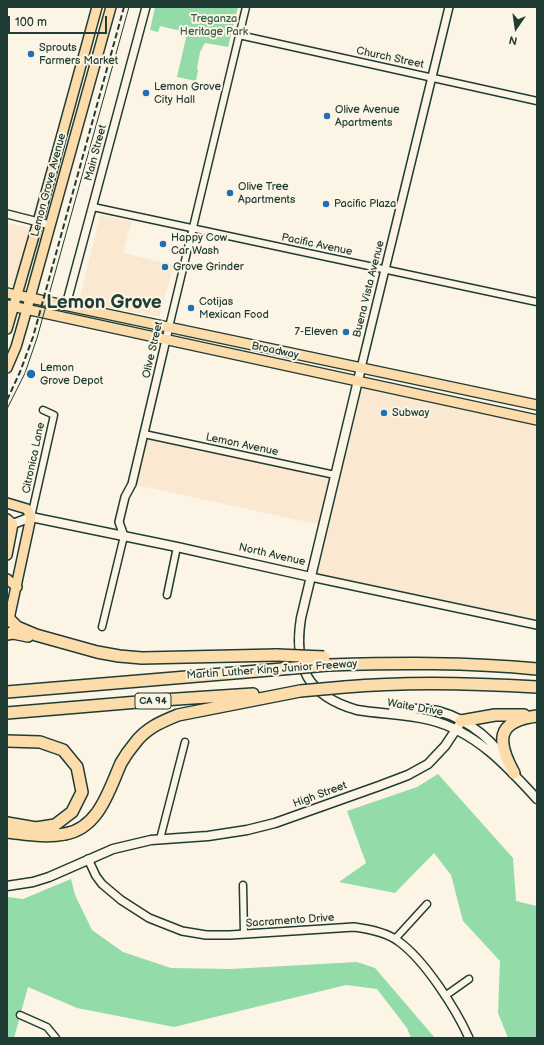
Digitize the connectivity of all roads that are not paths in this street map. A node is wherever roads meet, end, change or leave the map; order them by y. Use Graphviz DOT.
graph roads {
  1 [pos="97,7"];
  2 [pos="111,7"];
  3 [pos="146,7"];
  4 [pos="246,7"];
  5 [pos="448,7"];
  6 [pos="239,35"];
  7 [pos="431,78"];
  8 [pos="537,101"];
  9 [pos="93,207"];
  10 [pos="7,214"];
  11 [pos="38,222"];
  12 [pos="50,225"];
  13 [pos="193,228"];
  14 [pos="385,270"];
  15 [pos="7,293"];
  16 [pos="17,295"];
  17 [pos="30,297"];
  18 [pos="537,302"];
  19 [pos="66,305"];
  20 [pos="11,306"];
  21 [pos="26,309"];
  22 [pos="169,327"];
  23 [pos="7,328"];
  24 [pos="166,339"];
  25 [pos="7,368"];
  26 [pos="361,368"];
  27 [pos="358,381"];
  28 [pos="537,405"];
  29 [pos="43,410"];
  30 [pos="537,420"];
  31 [pos="144,434"];
  32 [pos="335,475"];
  33 [pos="7,503"];
  34 [pos="31,517"];
  35 [pos="10,522"];
  36 [pos="124,536"];
  37 [pos="177,547"];
  38 [pos="7,555"];
  39 [pos="311,577"];
  40 [pos="7,579"];
  41 [pos="16,587"];
  42 [pos="167,595"];
  43 [pos="8,620"];
  44 [pos="537,625"];
  45 [pos="102,627"];
  46 [pos="7,634"];
  47 [pos="36,635"];
  48 [pos="326,661"];
  49 [pos="537,668"];
  50 [pos="537,687"];
  51 [pos="300,691"];
  52 [pos="7,692"];
  53 [pos="7,713"];
  54 [pos="537,715"];
  55 [pos="458,725"];
  56 [pos="7,741"];
  57 [pos="184,742"];
  58 [pos="514,774"];
  59 [pos="537,799"];
  60 [pos="7,824"];
  61 [pos="7,832"];
  62 [pos="160,839"];
  63 [pos="88,859"];
  64 [pos="243,885"];
  65 [pos="7,886"];
  66 [pos="427,904"];
  67 [pos="244,934"];
  68 [pos="395,939"];
  69 [pos="469,979"];
  70 [pos="445,996"];
  71 [pos="20,1015"];
  72 [pos="56,1038"];
  73 [pos="469,1038"];
  1 -- 11 [label="main road, Lemon Grove Avenue"];
  2 -- 12 [label="main road, Lemon Grove Avenue"];
  3 -- 9 [label="street, Main Street"];
  4 -- 6 [label="street, Olive Street"];
  5 -- 7 [label="street, Buena Vista Avenue"];
  6 -- 7 [label="street, Church Street"];
  6 -- 13 [label="street, Olive Street"];
  7 -- 8 [label="street, Church Street"];
  7 -- 14 [label="street, Buena Vista Avenue"];
  9 -- 13 [label="street, Pacific Avenue"];
  9 -- 19 [label="street, Main Street"];
  10 -- 11 [label="street"];
  11 -- 12 [label="street"];
  11 -- 16 [label="main road, Lemon Grove Avenue"];
  12 -- 17 [label="main road, Lemon Grove Avenue"];
  13 -- 14 [label="street, Pacific Avenue"];
  13 -- 22 [label="street, Olive Street"];
  14 -- 18 [label="street, Pacific Avenue"];
  14 -- 26 [label="street, Buena Vista Avenue"];
  15 -- 16 [label="main road, Broadway"];
  16 -- 17 [label="main road, Broadway"];
  16 -- 20 [label="main road, Lemon Grove Avenue"];
  17 -- 19 [label="main road, Broadway"];
  17 -- 21 [label="main road, Lemon Grove Avenue"];
  19 -- 22 [label="main road, Broadway"];
  20 -- 21 [label="main road, Broadway"];
  20 -- 23 [label="main road, Lemon Grove Avenue"];
  21 -- 24 [label="main road, Broadway"];
  21 -- 25 [label="main road, Lemon Grove Avenue"];
  22 -- 24 [label="street, Olive Street"];
  22 -- 26 [label="main road, Broadway"];
  24 -- 27 [label="main road, Broadway"];
  24 -- 31 [label="street, Olive Street"];
  26 -- 27 [label="main road, Buena Vista Avenue"];
  26 -- 28 [label="main road, Broadway"];
  27 -- 30 [label="main road, Broadway"];
  27 -- 32 [label="main road, Buena Vista Avenue"];
  29 -- 34 [label="street, Citronica Lane"];
  31 -- 32 [label="street, Lemon Avenue"];
  31 -- 36 [label="street, Olive Street"];
  32 -- 39 [label="main road, Buena Vista Avenue"];
  33 -- 34 [label="main road, North Avenue"];
  34 -- 35 [label="main road"];
  34 -- 36 [label="main road, North Avenue"];
  34 -- 41 [label="main road"];
  35 -- 38 [label="main road"];
  36 -- 37 [label="main road, North Avenue"];
  36 -- 45 [label="street, Olive Street"];
  37 -- 39 [label="main road, North Avenue"];
  37 -- 42 [label="street"];
  39 -- 44 [label="street, North Avenue"];
  39 -- 55 [label="main road, Waite Drive"];
  40 -- 41 [label="main road"];
  41 -- 43 [label="main road"];
  43 -- 47 [label="highway"];
  46 -- 47 [label="highway"];
  47 -- 48 [label="highway, bridge"];
  48 -- 49 [label="highway, Martin Luther King Junior Freeway"];
  48 -- 52 [label="highway, Martin Luther King Junior Freeway / CA 94, bridge"];
  50 -- 51 [label="highway, Martin Luther King Junior Freeway / CA 94, bridge"];
  51 -- 53 [label="highway, Martin Luther King Junior Freeway / CA 94"];
  51 -- 61 [label="highway"];
  54 -- 55 [label="highway"];
  54 -- 58 [label="highway"];
  55 -- 58 [label="main road, Waite Drive"];
  55 -- 62 [label="main road, High Street"];
  56 -- 60 [label="highway"];
  57 -- 62 [label="street"];
  58 -- 59 [label="main road, Waite Drive"];
  62 -- 63 [label="main road, High Street"];
  63 -- 65 [label="main road, High Street"];
  63 -- 67 [label="street, Sacramento Drive"];
  64 -- 67 [label="street"];
  66 -- 68 [label="street"];
  67 -- 68 [label="street, Sacramento Drive"];
  68 -- 70 [label="street, Sacramento Drive"];
  69 -- 70 [label="street"];
  70 -- 73 [label="street, Sacramento Drive"];
  71 -- 72 [label="street"];
}
